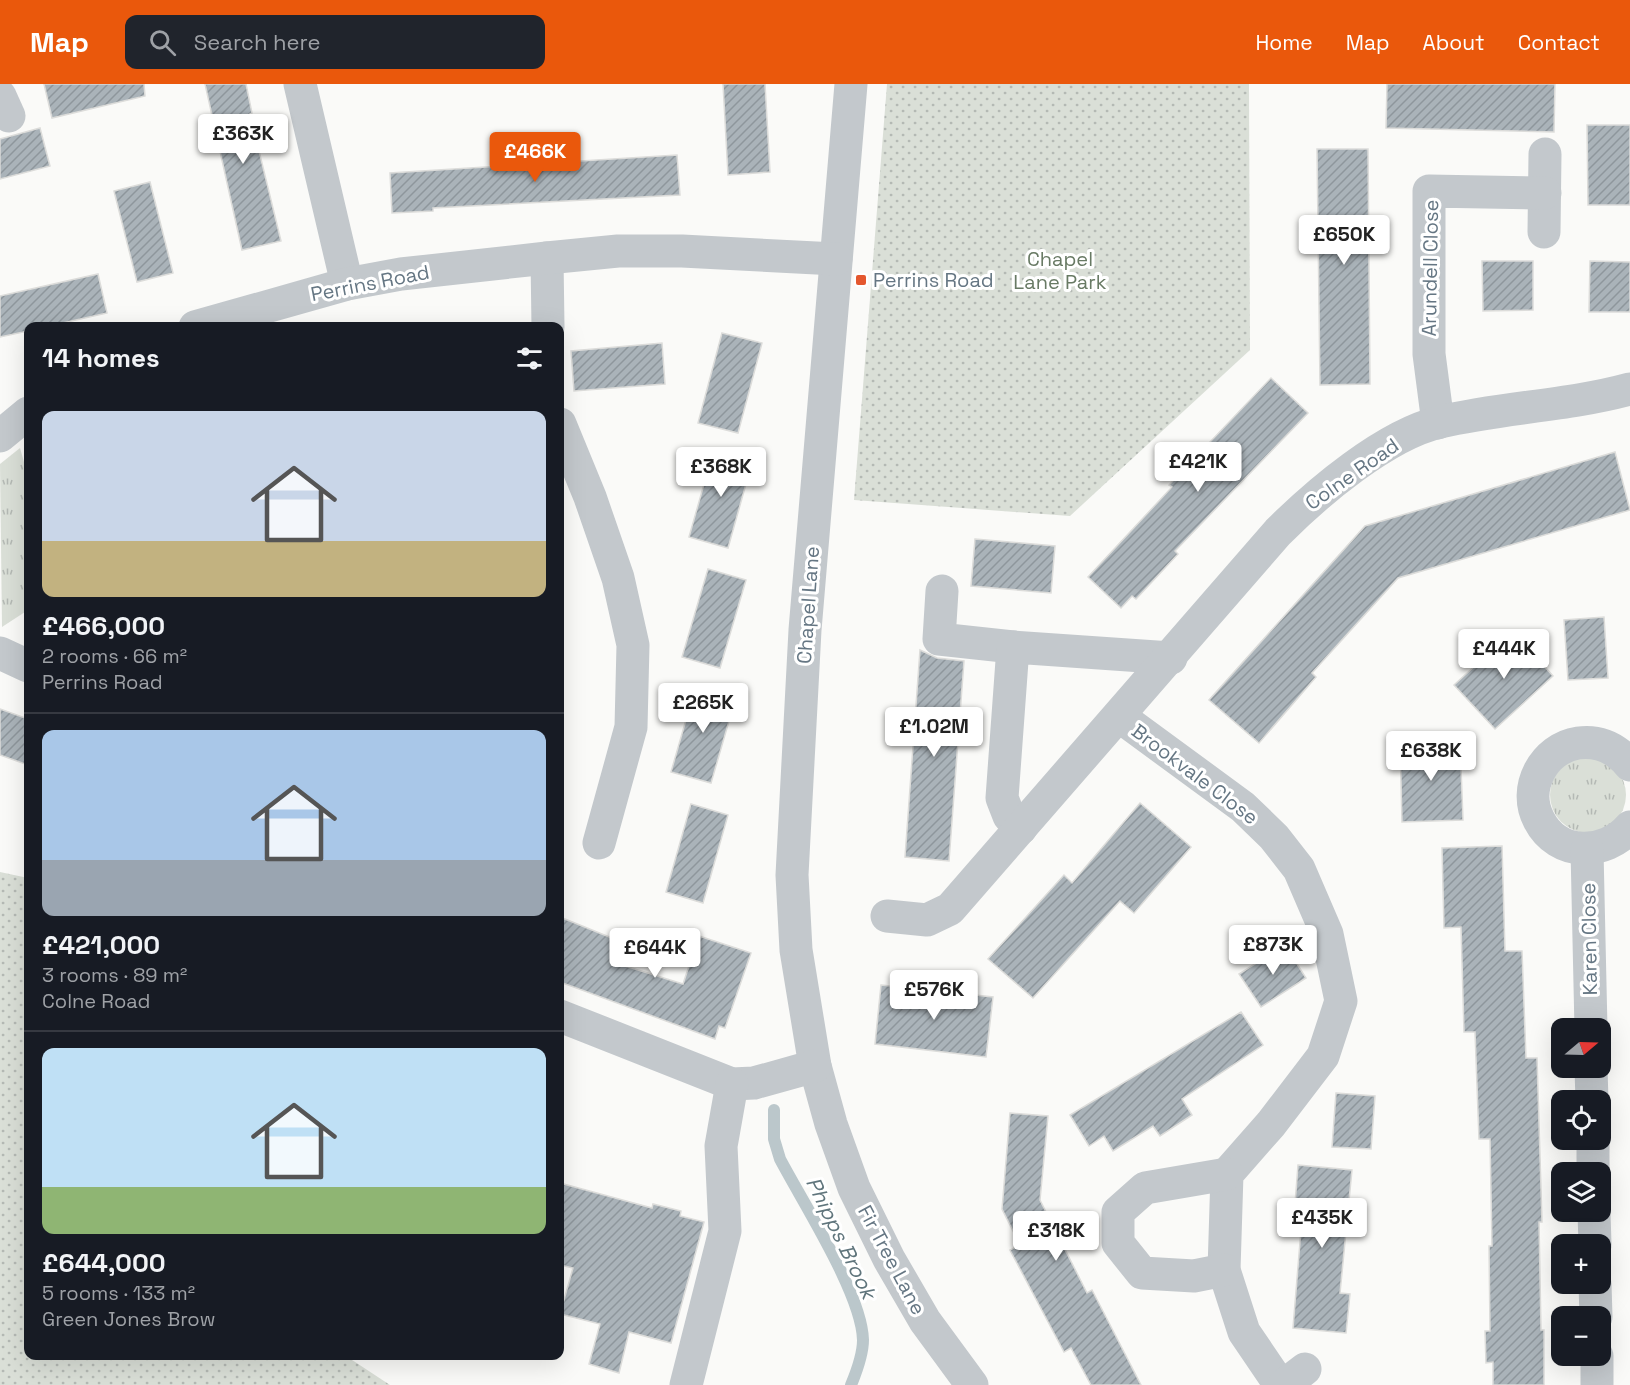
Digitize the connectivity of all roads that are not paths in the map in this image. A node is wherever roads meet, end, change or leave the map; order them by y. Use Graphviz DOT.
graph roads {
  1 [pos="300,84"];
  2 [pos="851,84"];
  3 [pos="1545,154"];
  4 [pos="1545,193"];
  5 [pos="1544,232"];
  6 [pos="547,258"];
  7 [pos="836,259"];
  8 [pos="347,284"];
  9 [pos="213,322"];
  10 [pos="548,322"];
  11 [pos="1630,389"];
  12 [pos="24,416"];
  13 [pos="1438,423"];
  14 [pos="564,434"];
  15 [pos="0,436"];
  16 [pos="942,591"];
  17 [pos="1013,646"];
  18 [pos="0,653"];
  19 [pos="1170,658"];
  20 [pos="24,664"];
  21 [pos="1119,716"];
  22 [pos="1630,765"];
  23 [pos="1630,827"];
  24 [pos="1021,828"];
  25 [pos="599,843"];
  26 [pos="1587,850"];
  27 [pos="888,913"];
  28 [pos="564,1018"];
  29 [pos="1591,1018"];
  30 [pos="815,1066"];
  31 [pos="732,1084"];
  32 [pos="831,1124"];
  33 [pos="1227,1174"];
  34 [pos="1224,1270"];
  35 [pos="1597,1366"];
  36 [pos="1290,1380"];
  37 [pos="686,1385"];
  38 [pos="972,1385"];
  39 [pos="1597,1385"];
  1 -- 8 [label="street"];
  2 -- 7 [label="street, Chapel Lane"];
  3 -- 4 [label="street"];
  4 -- 5 [label="street"];
  4 -- 13 [label="street, Arundell Close"];
  6 -- 7 [label="street, Perrins Road"];
  6 -- 8 [label="street, Perrins Road"];
  6 -- 10 [label="street"];
  7 -- 30 [label="street, Chapel Lane"];
  8 -- 9 [label="street, Perrins Road"];
  11 -- 13 [label="street, Colne Road"];
  12 -- 15 [label="street"];
  13 -- 19 [label="street, Colne Road"];
  14 -- 25 [label="street"];
  16 -- 17 [label="street"];
  17 -- 19 [label="street"];
  17 -- 24 [label="street"];
  18 -- 20 [label="street"];
  19 -- 21 [label="street, Colne Road"];
  21 -- 24 [label="street, Colne Road"];
  21 -- 33 [label="street, Brookvale Close"];
  22 -- 26 [label="street"];
  23 -- 26 [label="street"];
  24 -- 27 [label="street, Colne Road"];
  26 -- 29 [label="street, Karen Close"];
  28 -- 31 [label="street"];
  30 -- 31 [label="street"];
  30 -- 32 [label="street, Chapel Lane"];
  31 -- 37 [label="street"];
  32 -- 38 [label="street, Fir Tree Lane"];
  33 -- 34 [label="street"];
  33 -- 34 [label="street"];
  34 -- 36 [label="street"];
  35 -- 39 [label="street"];
}
